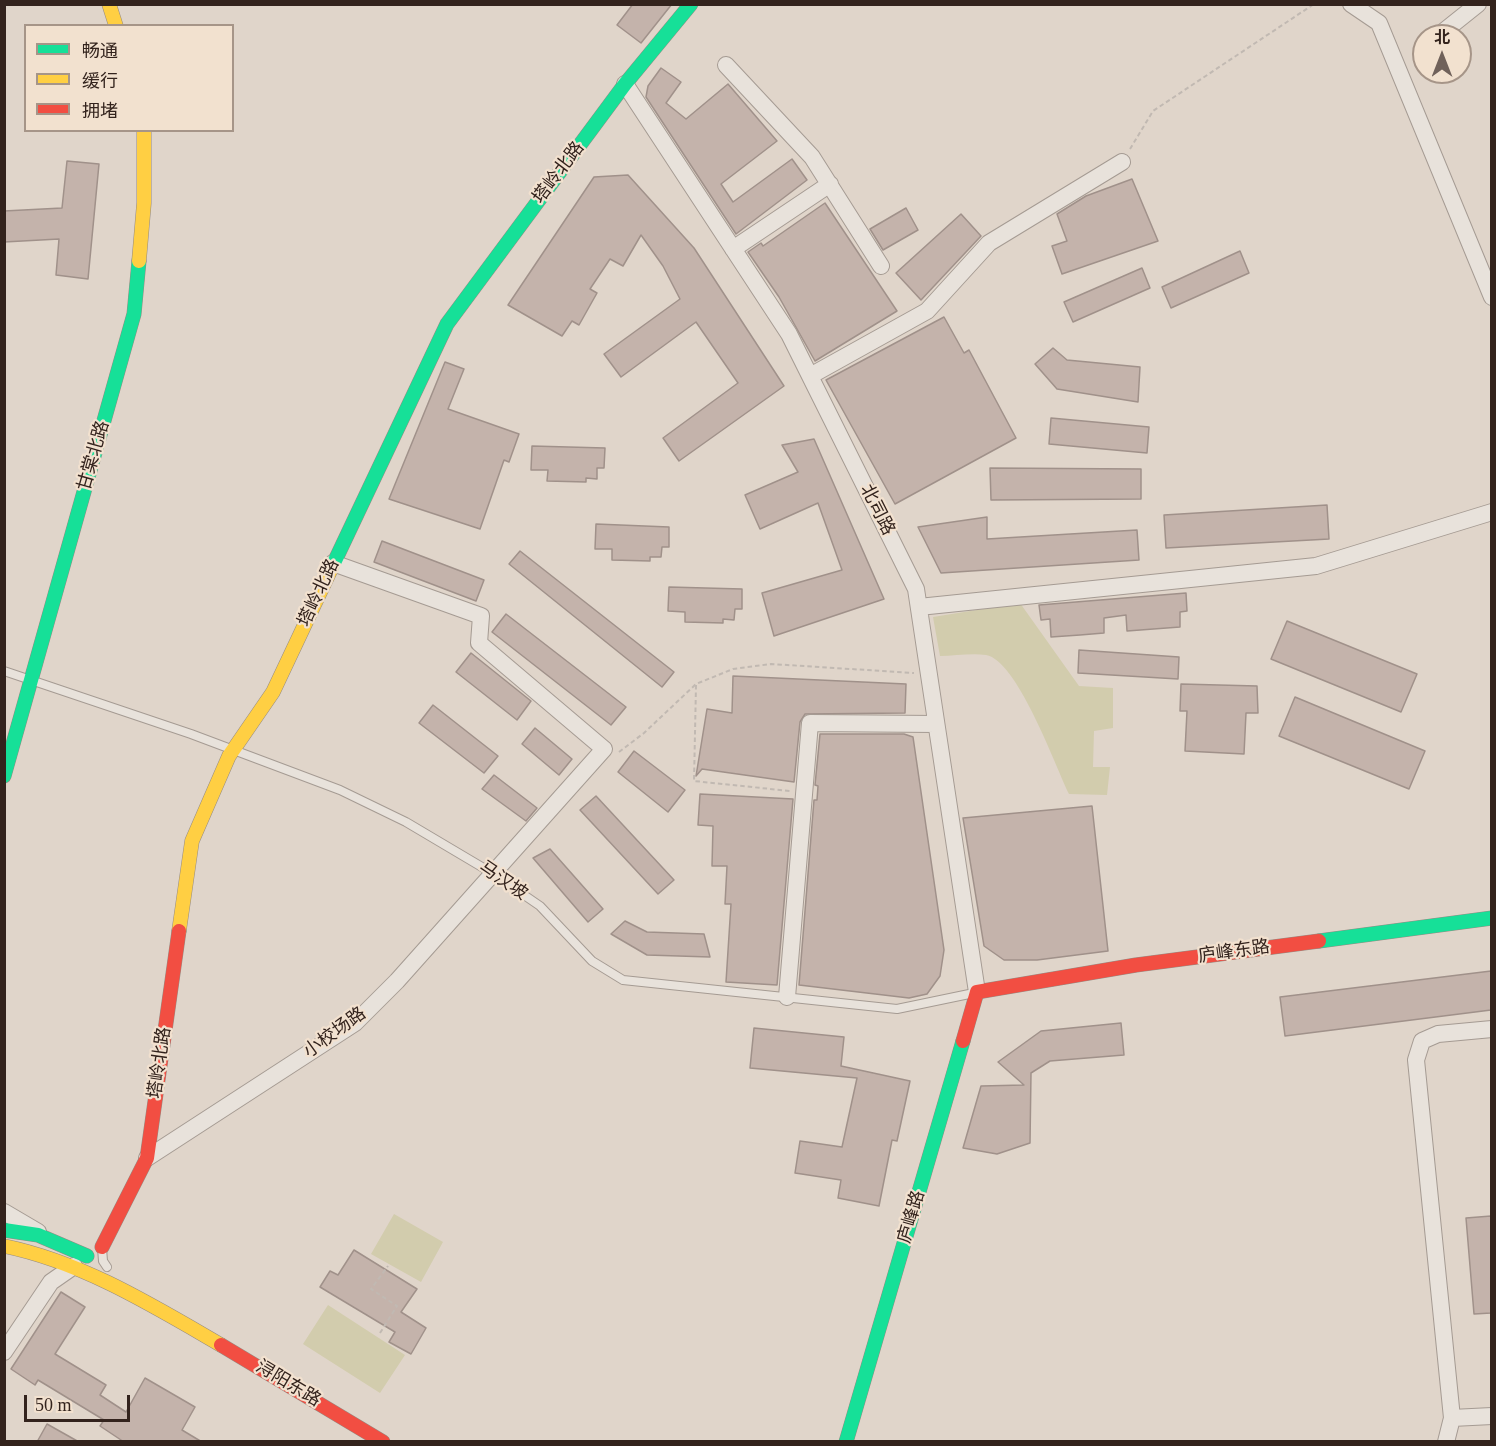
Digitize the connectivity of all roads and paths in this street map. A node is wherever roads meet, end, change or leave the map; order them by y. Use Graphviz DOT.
graph roads {
  1 [pos="109,4"];
  2 [pos="691,4"];
  3 [pos="1314,4"];
  4 [pos="1351,4"];
  5 [pos="1478,4"];
  6 [pos="115,24"];
  7 [pos="1453,24"];
  8 [pos="726,65"];
  9 [pos="625,84"];
  10 [pos="144,132"];
  11 [pos="1122,162"];
  12 [pos="830,184"];
  13 [pos="733,249"];
  14 [pos="881,266"];
  15 [pos="1491,297"];
  16 [pos="810,376"];
  17 [pos="1491,512"];
  18 [pos="333,563"];
  19 [pos="919,607"];
  20 [pos="4,671"];
  21 [pos="928,674"];
  22 [pos="31,681"];
  23 [pos="696,684"];
  24 [pos="936,724"];
  25 [pos="233,750"];
  26 [pos="619,753"];
  27 [pos="4,776"];
  28 [pos="804,792"];
  29 [pos="492,873"];
  30 [pos="1491,918"];
  31 [pos="977,992"];
  32 [pos="787,997"];
  33 [pos="1491,1029"];
  34 [pos="147,1158"];
  35 [pos="4,1212"];
  36 [pos="4,1230"];
  37 [pos="49,1239"];
  38 [pos="9,1247"];
  39 [pos="102,1247"];
  40 [pos="78,1260"];
  41 [pos="388,1266"];
  42 [pos="107,1267"];
  43 [pos="192,1327"];
  44 [pos="380,1333"];
  45 [pos="4,1352"];
  46 [pos="1491,1416"];
  47 [pos="1452,1418"];
  48 [pos="383,1442"];
  49 [pos="846,1442"];
  50 [pos="1446,1442"];
  1 -- 6 [label="street"];
  2 -- 9 [label="street, 塔岭北路"];
  3 -- 11 [label="path"];
  4 -- 15 [label="street"];
  5 -- 7 [label="street"];
  8 -- 12 [label="street"];
  9 -- 13 [label="street, 北司路"];
  9 -- 18 [label="street, 塔岭北路"];
  10 -- 22 [label="street, 甘棠北路"];
  11 -- 16 [label="street"];
  12 -- 13 [label="street"];
  12 -- 14 [label="street"];
  13 -- 16 [label="street, 北司路"];
  16 -- 19 [label="street, 北司路"];
  17 -- 19 [label="street"];
  18 -- 25 [label="street, 塔岭北路"];
  18 -- 29 [label="street, 小校场路"];
  19 -- 21 [label="street, 北司路"];
  20 -- 22 [label="lane, 马汉坡"];
  21 -- 23 [label="path"];
  21 -- 24 [label="street, 北司路"];
  22 -- 25 [label="lane, 马汉坡"];
  22 -- 27 [label="street, 甘棠北路"];
  23 -- 26 [label="path"];
  23 -- 28 [label="path"];
  24 -- 28 [label="street"];
  24 -- 31 [label="street, 北司路"];
  25 -- 29 [label="lane, 马汉坡"];
  25 -- 34 [label="street, 塔岭北路"];
  28 -- 32 [label="street"];
  29 -- 32 [label="lane, 马汉坡"];
  29 -- 34 [label="street, 小校场路"];
  30 -- 31 [label="street, 庐峰东路"];
  31 -- 32 [label="lane, 马汉坡"];
  31 -- 49 [label="street, 庐峰路"];
  33 -- 47 [label="street"];
  34 -- 39 [label="street, 塔岭北路"];
  35 -- 37 [label="street"];
  36 -- 37 [label="street"];
  37 -- 40 [label="street"];
  38 -- 40 [label="street"];
  39 -- 40 [label="lane"];
  39 -- 42 [label="lane"];
  40 -- 42 [label="street"];
  40 -- 43 [label="street"];
  40 -- 45 [label="street"];
  41 -- 44 [label="path"];
  42 -- 43 [label="street"];
  43 -- 48 [label="street, 浔阳东路"];
  46 -- 47 [label="street"];
  47 -- 50 [label="street"];
}
